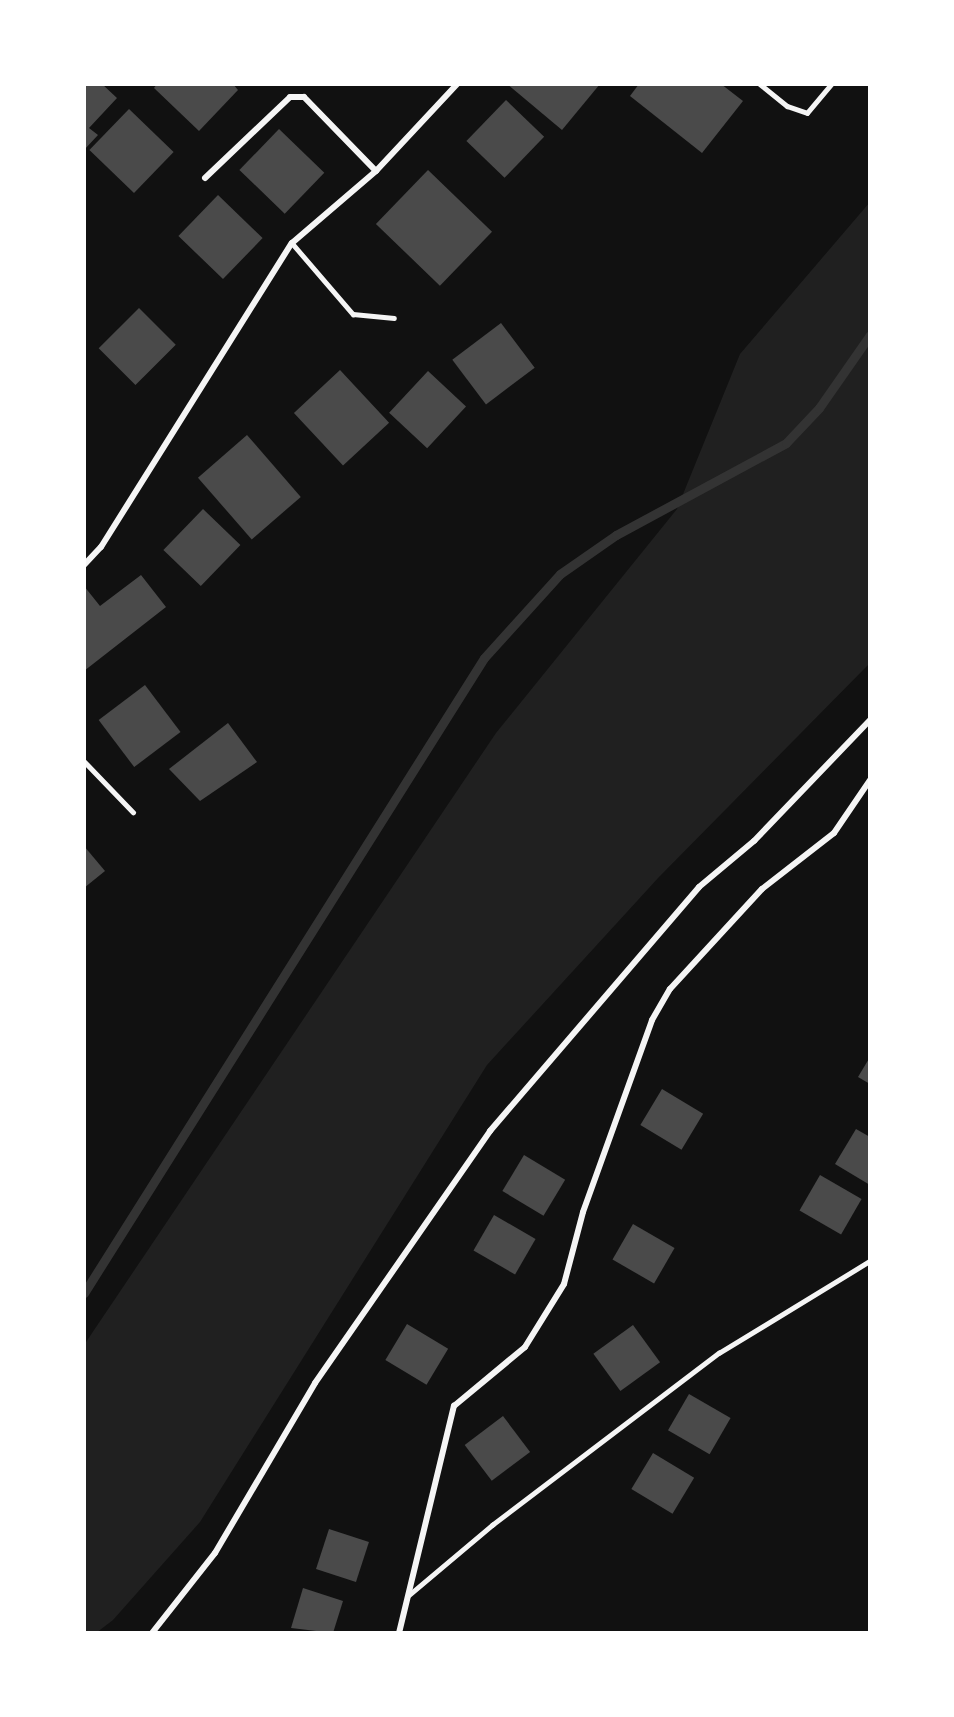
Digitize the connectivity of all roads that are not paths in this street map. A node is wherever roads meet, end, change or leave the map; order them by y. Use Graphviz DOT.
graph roads {
  1 [pos="457,84"];
  2 [pos="760,84"];
  3 [pos="831,84"];
  4 [pos="376,171"];
  5 [pos="205,178"];
  6 [pos="292,243"];
  7 [pos="394,318"];
  8 [pos="84,565"];
  9 [pos="869,723"];
  10 [pos="84,760"];
  11 [pos="870,780"];
  12 [pos="133,812"];
  13 [pos="870,1261"];
  14 [pos="407,1596"];
  15 [pos="152,1633"];
  16 [pos="399,1633"];
  1 -- 4 [label="street"];
  2 -- 3 [label="lane"];
  4 -- 5 [label="street"];
  4 -- 6 [label="street"];
  6 -- 7 [label="lane"];
  6 -- 8 [label="street"];
  9 -- 15 [label="street"];
  10 -- 12 [label="lane"];
  11 -- 14 [label="street"];
  13 -- 14 [label="lane"];
  14 -- 16 [label="street"];
}
